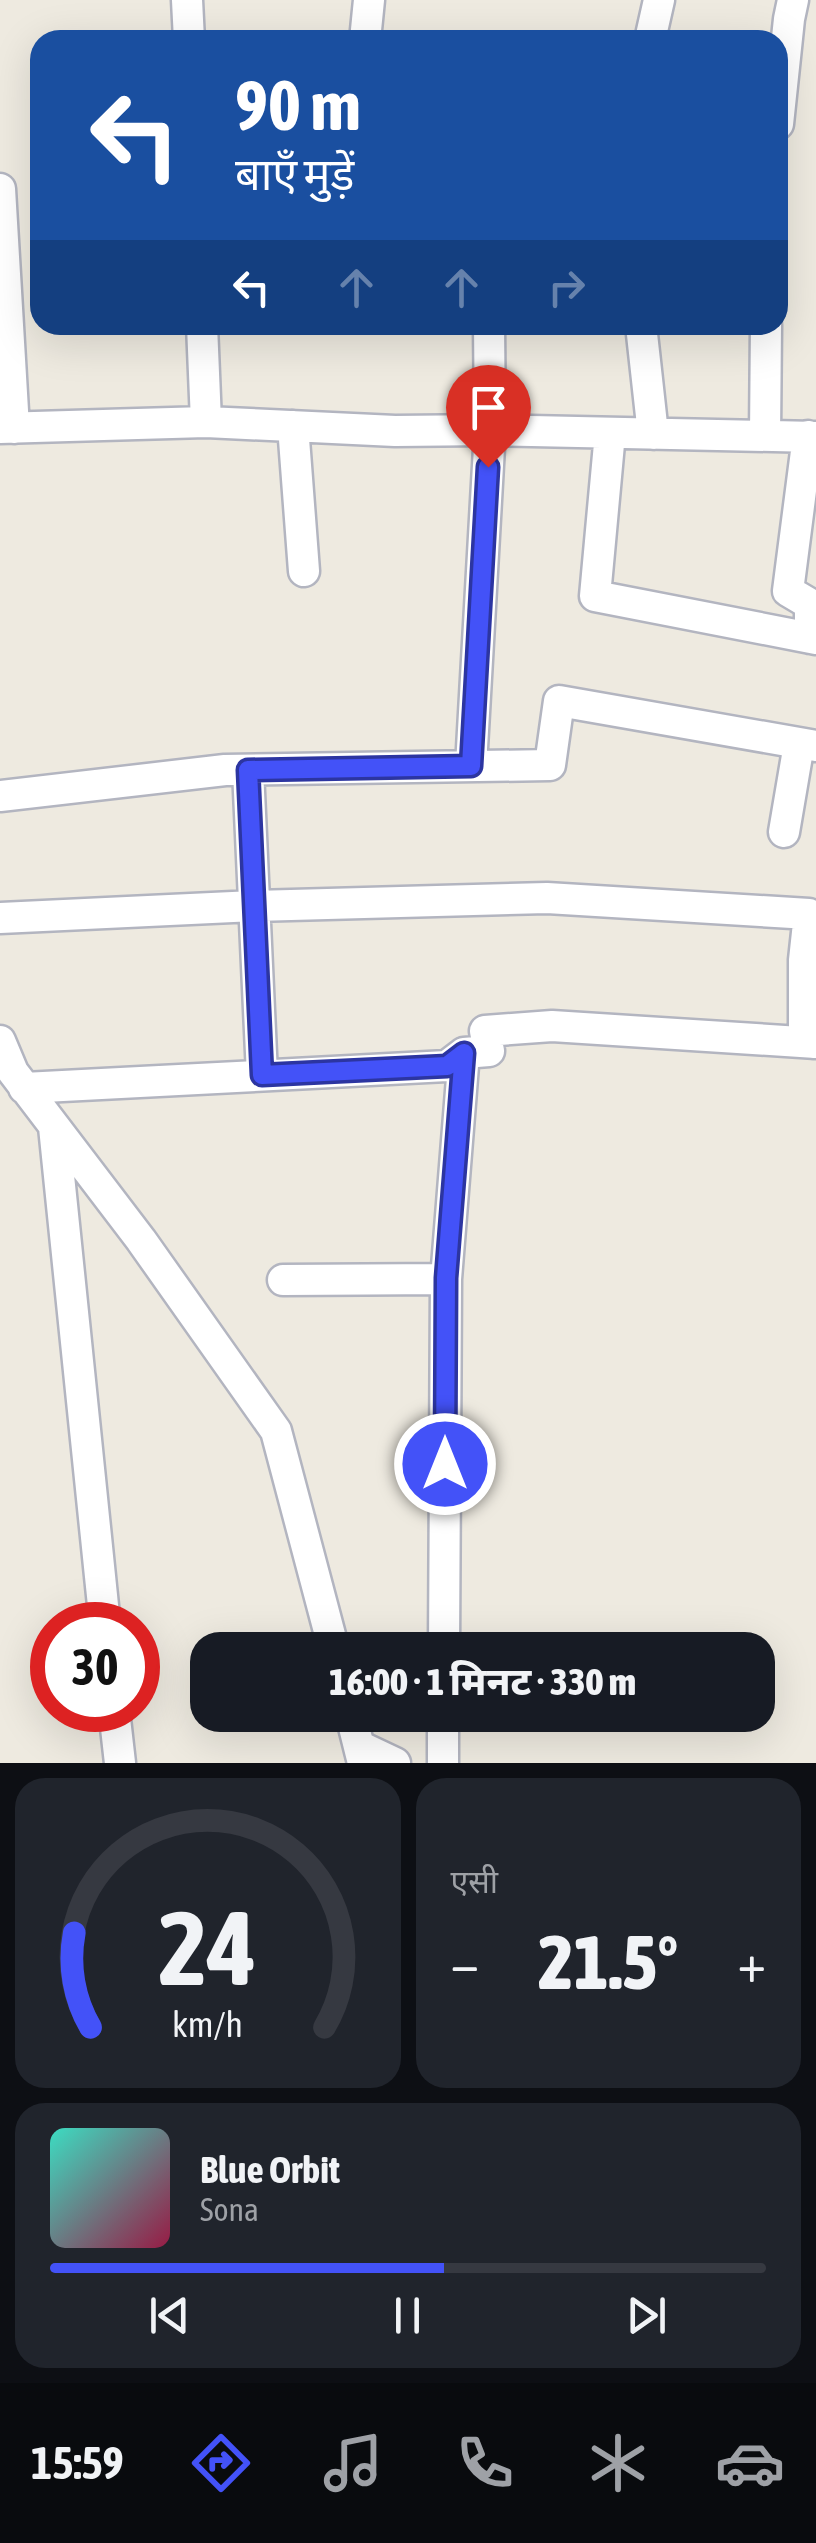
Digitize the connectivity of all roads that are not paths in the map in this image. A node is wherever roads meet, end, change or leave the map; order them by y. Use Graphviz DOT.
graph roads {
  1 [pos="188,0"];
  2 [pos="369,0"];
  3 [pos="660,0"];
  4 [pos="793,0"];
  5 [pos="189,30"];
  6 [pos="367,30"];
  7 [pos="652,30"];
  8 [pos="788,41"];
  9 [pos="0,188"];
  10 [pos="202,335"];
  11 [pos="489,335"];
  12 [pos="642,335"];
  13 [pos="766,335"];
  14 [pos="206,422"];
  15 [pos="292,426"];
  16 [pos="7,428"];
  17 [pos="490,430"];
  18 [pos="610,434"];
  19 [pos="653,434"];
  20 [pos="765,435"];
  21 [pos="812,436"];
  22 [pos="304,571"];
  23 [pos="813,638"];
  24 [pos="807,745"];
  25 [pos="471,766"];
  26 [pos="248,770"];
  27 [pos="0,796"];
  28 [pos="784,832"];
  29 [pos="254,906"];
  30 [pos="0,918"];
  31 [pos="0,1040"];
  32 [pos="815,1043"];
  33 [pos="464,1053"];
  34 [pos="262,1075"];
  35 [pos="12,1078"];
  36 [pos="54,1128"];
  37 [pos="446,1278"];
  38 [pos="283,1280"];
  39 [pos="104,1602"];
  40 [pos="329,1632"];
  41 [pos="444,1632"];
  42 [pos="116,1732"];
  43 [pos="443,1732"];
  44 [pos="361,1754"];
  45 [pos="120,1763"];
  46 [pos="395,1763"];
  47 [pos="443,1763"];
  1 -- 5 [label="street"];
  2 -- 6 [label="street"];
  3 -- 7 [label="street"];
  4 -- 8 [label="street"];
  9 -- 16 [label="street"];
  10 -- 14 [label="street"];
  11 -- 17 [label="street"];
  12 -- 19 [label="street"];
  13 -- 20 [label="street"];
  14 -- 15 [label="street"];
  14 -- 16 [label="street"];
  15 -- 17 [label="street"];
  15 -- 22 [label="street"];
  17 -- 18 [label="street"];
  17 -- 25 [label="street"];
  18 -- 19 [label="street"];
  18 -- 23 [label="street"];
  19 -- 20 [label="street"];
  20 -- 21 [label="street"];
  21 -- 23 [label="street"];
  24 -- 25 [label="street"];
  24 -- 28 [label="street"];
  25 -- 26 [label="street"];
  26 -- 27 [label="street"];
  26 -- 29 [label="street"];
  29 -- 30 [label="street"];
  29 -- 32 [label="street"];
  29 -- 34 [label="street"];
  31 -- 35 [label="street"];
  32 -- 33 [label="street"];
  33 -- 34 [label="street"];
  33 -- 37 [label="street"];
  34 -- 35 [label="street"];
  35 -- 36 [label="street"];
  36 -- 39 [label="street"];
  36 -- 40 [label="street"];
  37 -- 38 [label="street"];
  37 -- 41 [label="street"];
  42 -- 45 [label="street"];
  43 -- 47 [label="street"];
  44 -- 46 [label="street"];
}
